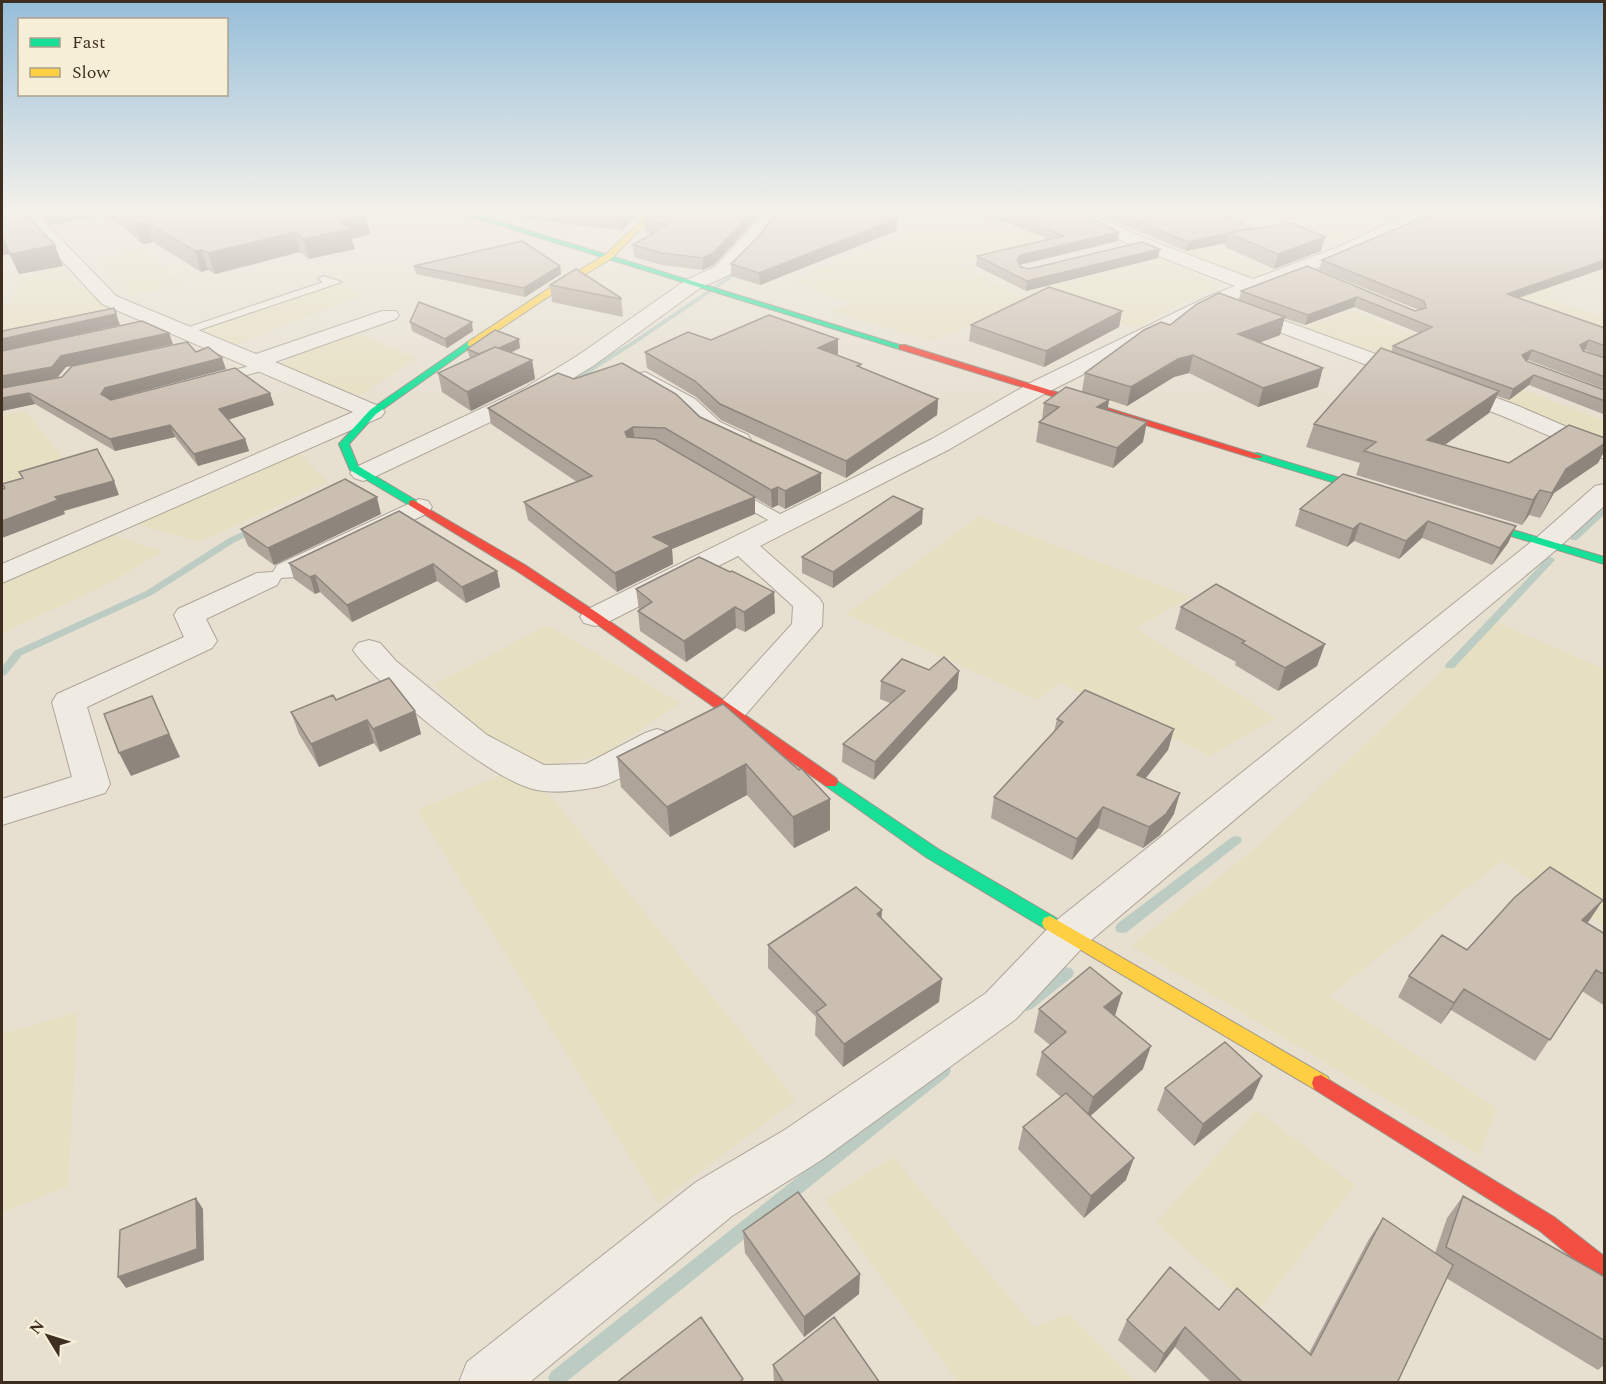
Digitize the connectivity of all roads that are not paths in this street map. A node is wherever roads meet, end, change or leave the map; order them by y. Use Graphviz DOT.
graph roads {
  1 [pos="87,278"];
  2 [pos="573,278"];
  3 [pos="672,278"];
  4 [pos="711,278"];
  5 [pos="1231,278"];
  6 [pos="1270,278"];
  7 [pos="324,279"];
  8 [pos="1250,285"];
  9 [pos="698,286"];
  10 [pos="1214,301"];
  11 [pos="389,315"];
  12 [pos="161,322"];
  13 [pos="138,327"];
  14 [pos="184,339"];
  15 [pos="260,364"];
  16 [pos="632,372"];
  17 [pos="207,381"];
  18 [pos="1038,388"];
  19 [pos="373,412"];
  20 [pos="763,452"];
  21 [pos="1605,452"];
  22 [pos="363,473"];
  23 [pos="815,477"];
  24 [pos="714,483"];
  25 [pos="846,491"];
  26 [pos="1605,492"];
  27 [pos="1388,496"];
  28 [pos="419,507"];
  29 [pos="1456,516"];
  30 [pos="785,523"];
  31 [pos="742,544"];
  32 [pos="1546,544"];
  33 [pos="1605,561"];
  34 [pos="2,574"];
  35 [pos="595,617"];
  36 [pos="369,650"];
  37 [pos="726,708"];
  38 [pos="2,812"];
  39 [pos="1068,934"];
  40 [pos="1605,1269"];
  41 [pos="487,1383"];
  1 -- 12 [label="street"];
  2 -- 19 [label="street"];
  3 -- 9 [label="street"];
  4 -- 9 [label="street"];
  5 -- 8 [label="street"];
  6 -- 8 [label="street"];
  7 -- 14 [label="lane"];
  8 -- 10 [label="street"];
  9 -- 18 [label="street"];
  9 -- 22 [label="street"];
  10 -- 18 [label="street"];
  10 -- 21 [label="street"];
  11 -- 15 [label="street"];
  12 -- 13 [label="lane"];
  12 -- 14 [label="street"];
  14 -- 15 [label="street"];
  15 -- 17 [label="lane"];
  15 -- 19 [label="street"];
  16 -- 20 [label="street"];
  18 -- 25 [label="street"];
  18 -- 27 [label="street"];
  19 -- 22 [label="street"];
  19 -- 34 [label="street"];
  22 -- 28 [label="street"];
  23 -- 25 [label="street"];
  24 -- 30 [label="lane"];
  25 -- 30 [label="street"];
  26 -- 32 [label="street"];
  28 -- 35 [label="street"];
  28 -- 38 [label="street"];
  29 -- 32 [label="street"];
  30 -- 31 [label="street"];
  31 -- 35 [label="street"];
  31 -- 37 [label="street"];
  32 -- 33 [label="street"];
  32 -- 39 [label="street"];
  35 -- 37 [label="street"];
  36 -- 37 [label="street"];
  37 -- 39 [label="street"];
  39 -- 40 [label="street"];
  39 -- 41 [label="street"];
}
